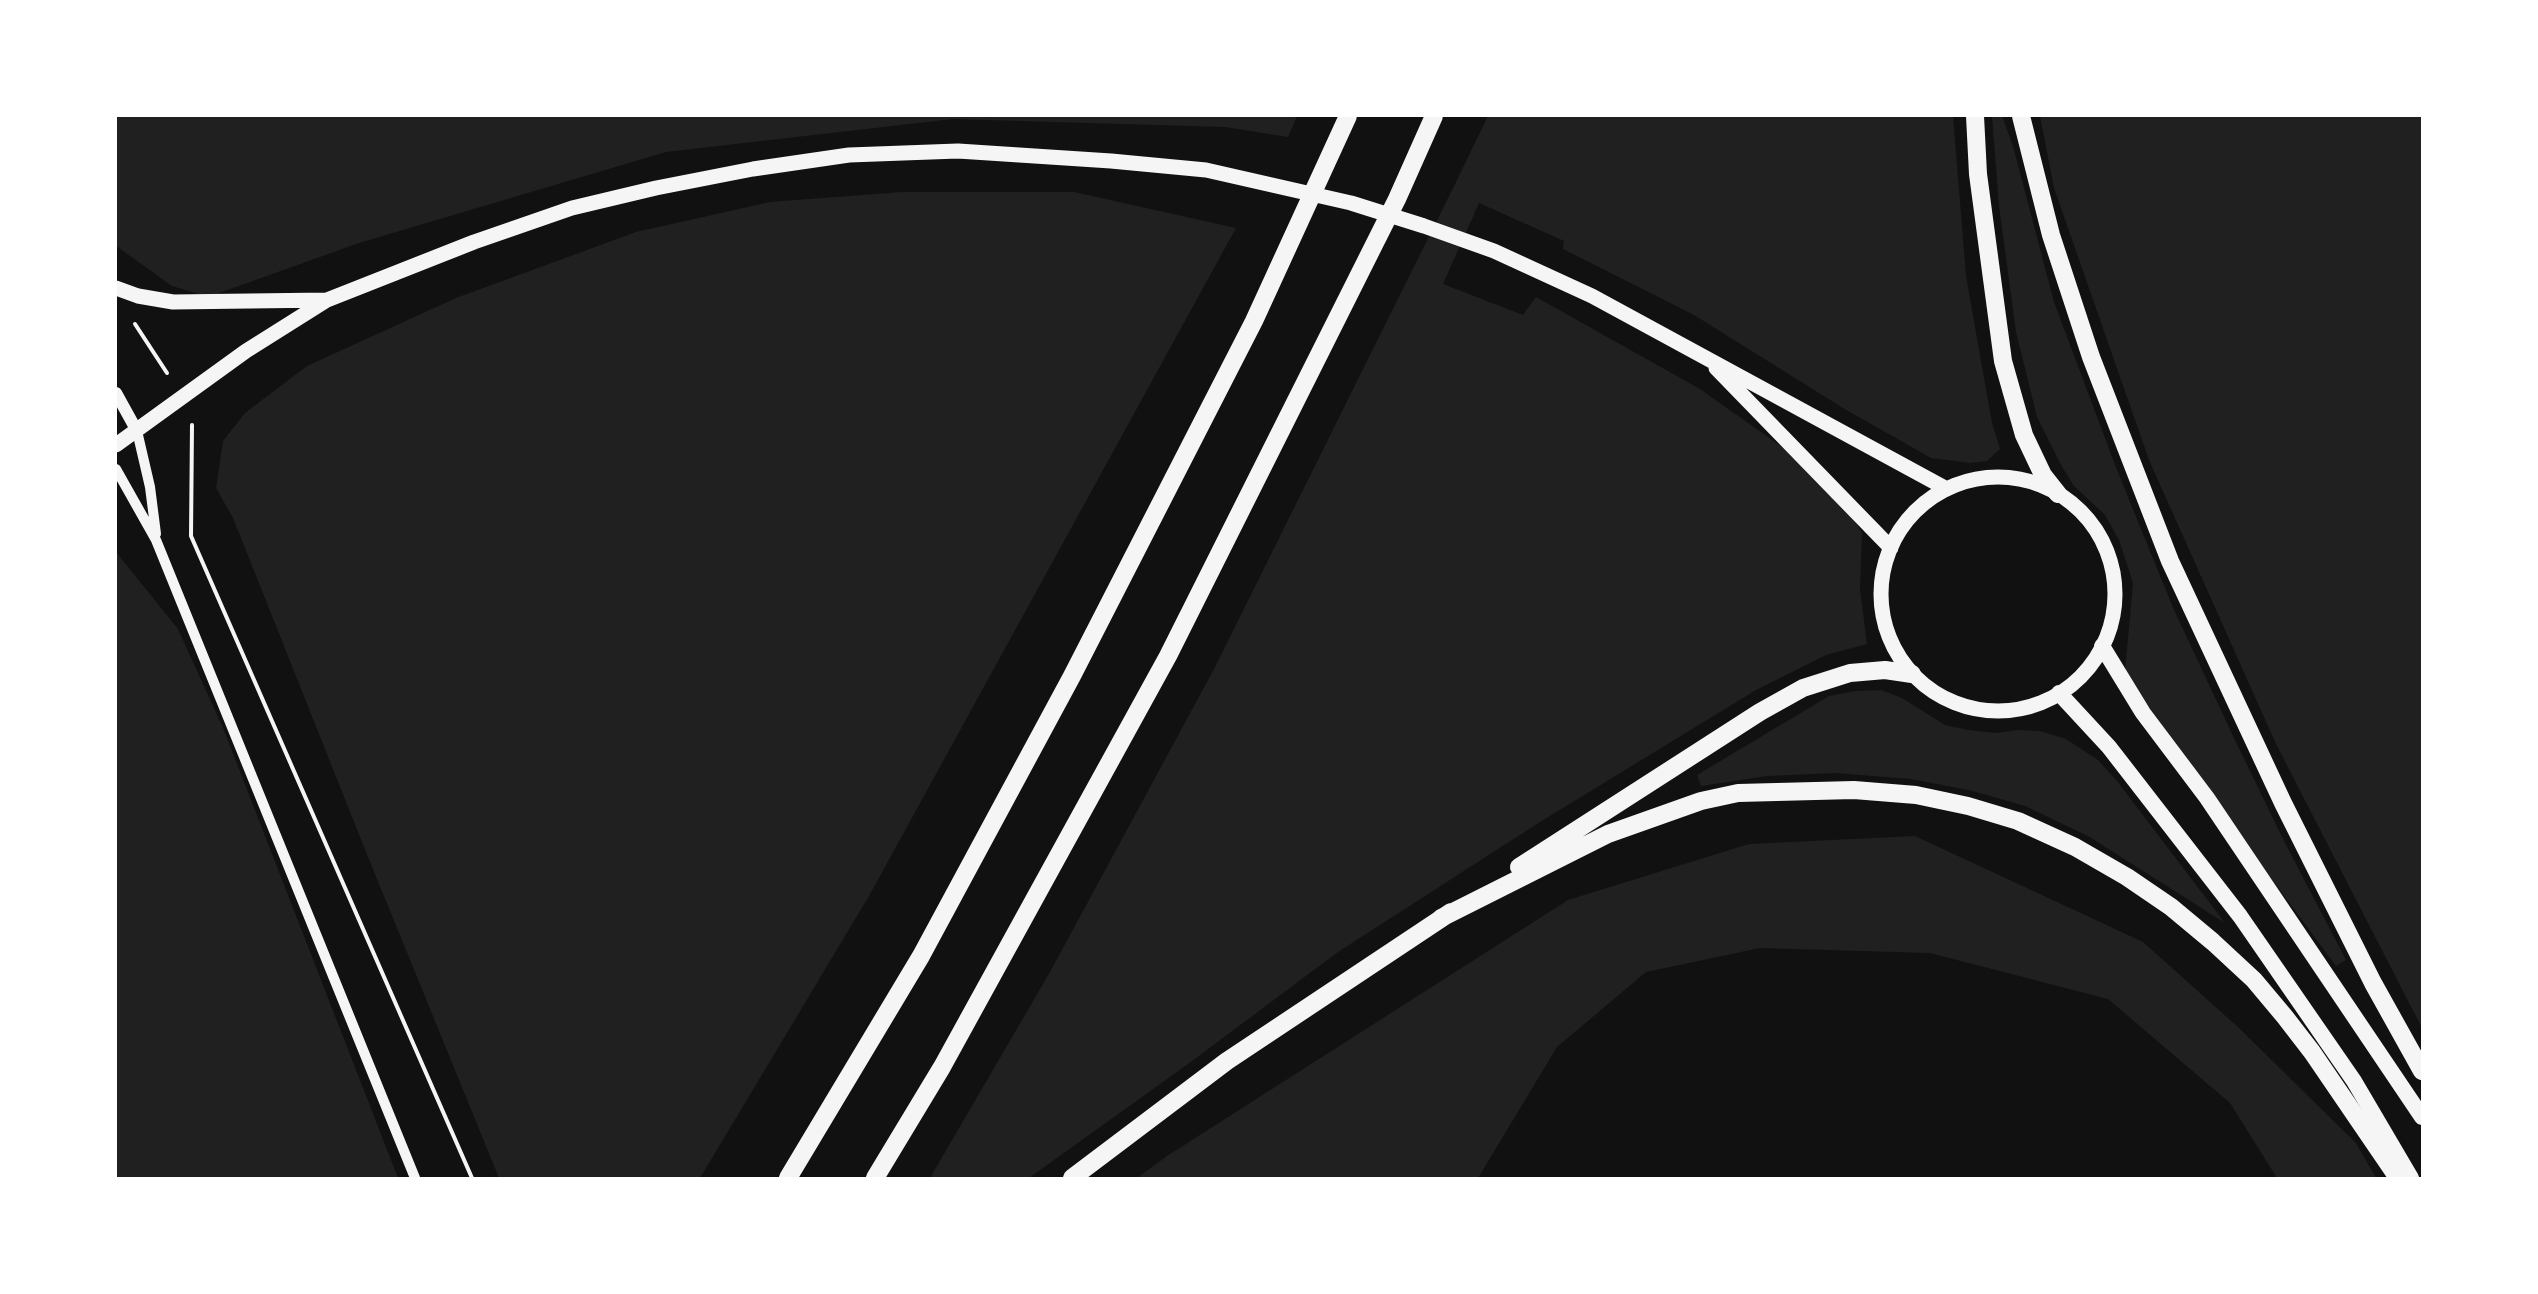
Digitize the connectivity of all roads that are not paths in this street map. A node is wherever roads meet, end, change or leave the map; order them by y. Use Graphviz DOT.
graph roads {
  1 [pos="1348,116"];
  2 [pos="1434,116"];
  3 [pos="1975,116"];
  4 [pos="2021,116"];
  5 [pos="116,288"];
  6 [pos="327,300"];
  7 [pos="1706,357"];
  8 [pos="116,393"];
  9 [pos="137,430"];
  10 [pos="116,445"];
  11 [pos="116,469"];
  12 [pos="1947,489"];
  13 [pos="2058,494"];
  14 [pos="156,540"];
  15 [pos="1891,548"];
  16 [pos="2102,646"];
  17 [pos="1912,674"];
  18 [pos="2059,693"];
  19 [pos="1441,918"];
  20 [pos="2422,1071"];
  21 [pos="2422,1117"];
  22 [pos="415,1179"];
  23 [pos="788,1179"];
  24 [pos="875,1179"];
  25 [pos="1072,1179"];
  26 [pos="2398,1179"];
  27 [pos="2411,1179"];
  1 -- 23 [label="highway"];
  2 -- 24 [label="highway"];
  3 -- 13 [label="highway"];
  4 -- 20 [label="highway"];
  5 -- 6 [label="main road"];
  6 -- 7 [label="main road"];
  6 -- 9 [label="main road"];
  7 -- 12 [label="main road"];
  7 -- 15 [label="main road"];
  8 -- 9 [label="main road"];
  9 -- 10 [label="main road"];
  9 -- 14 [label="street"];
  11 -- 14 [label="street"];
  12 -- 13 [label="main road"];
  12 -- 15 [label="main road"];
  13 -- 16 [label="main road"];
  14 -- 22 [label="street"];
  15 -- 17 [label="main road"];
  16 -- 18 [label="main road"];
  16 -- 21 [label="highway"];
  17 -- 18 [label="main road"];
  17 -- 19 [label="highway"];
  18 -- 27 [label="highway"];
  19 -- 25 [label="highway"];
  19 -- 26 [label="highway"];
}
